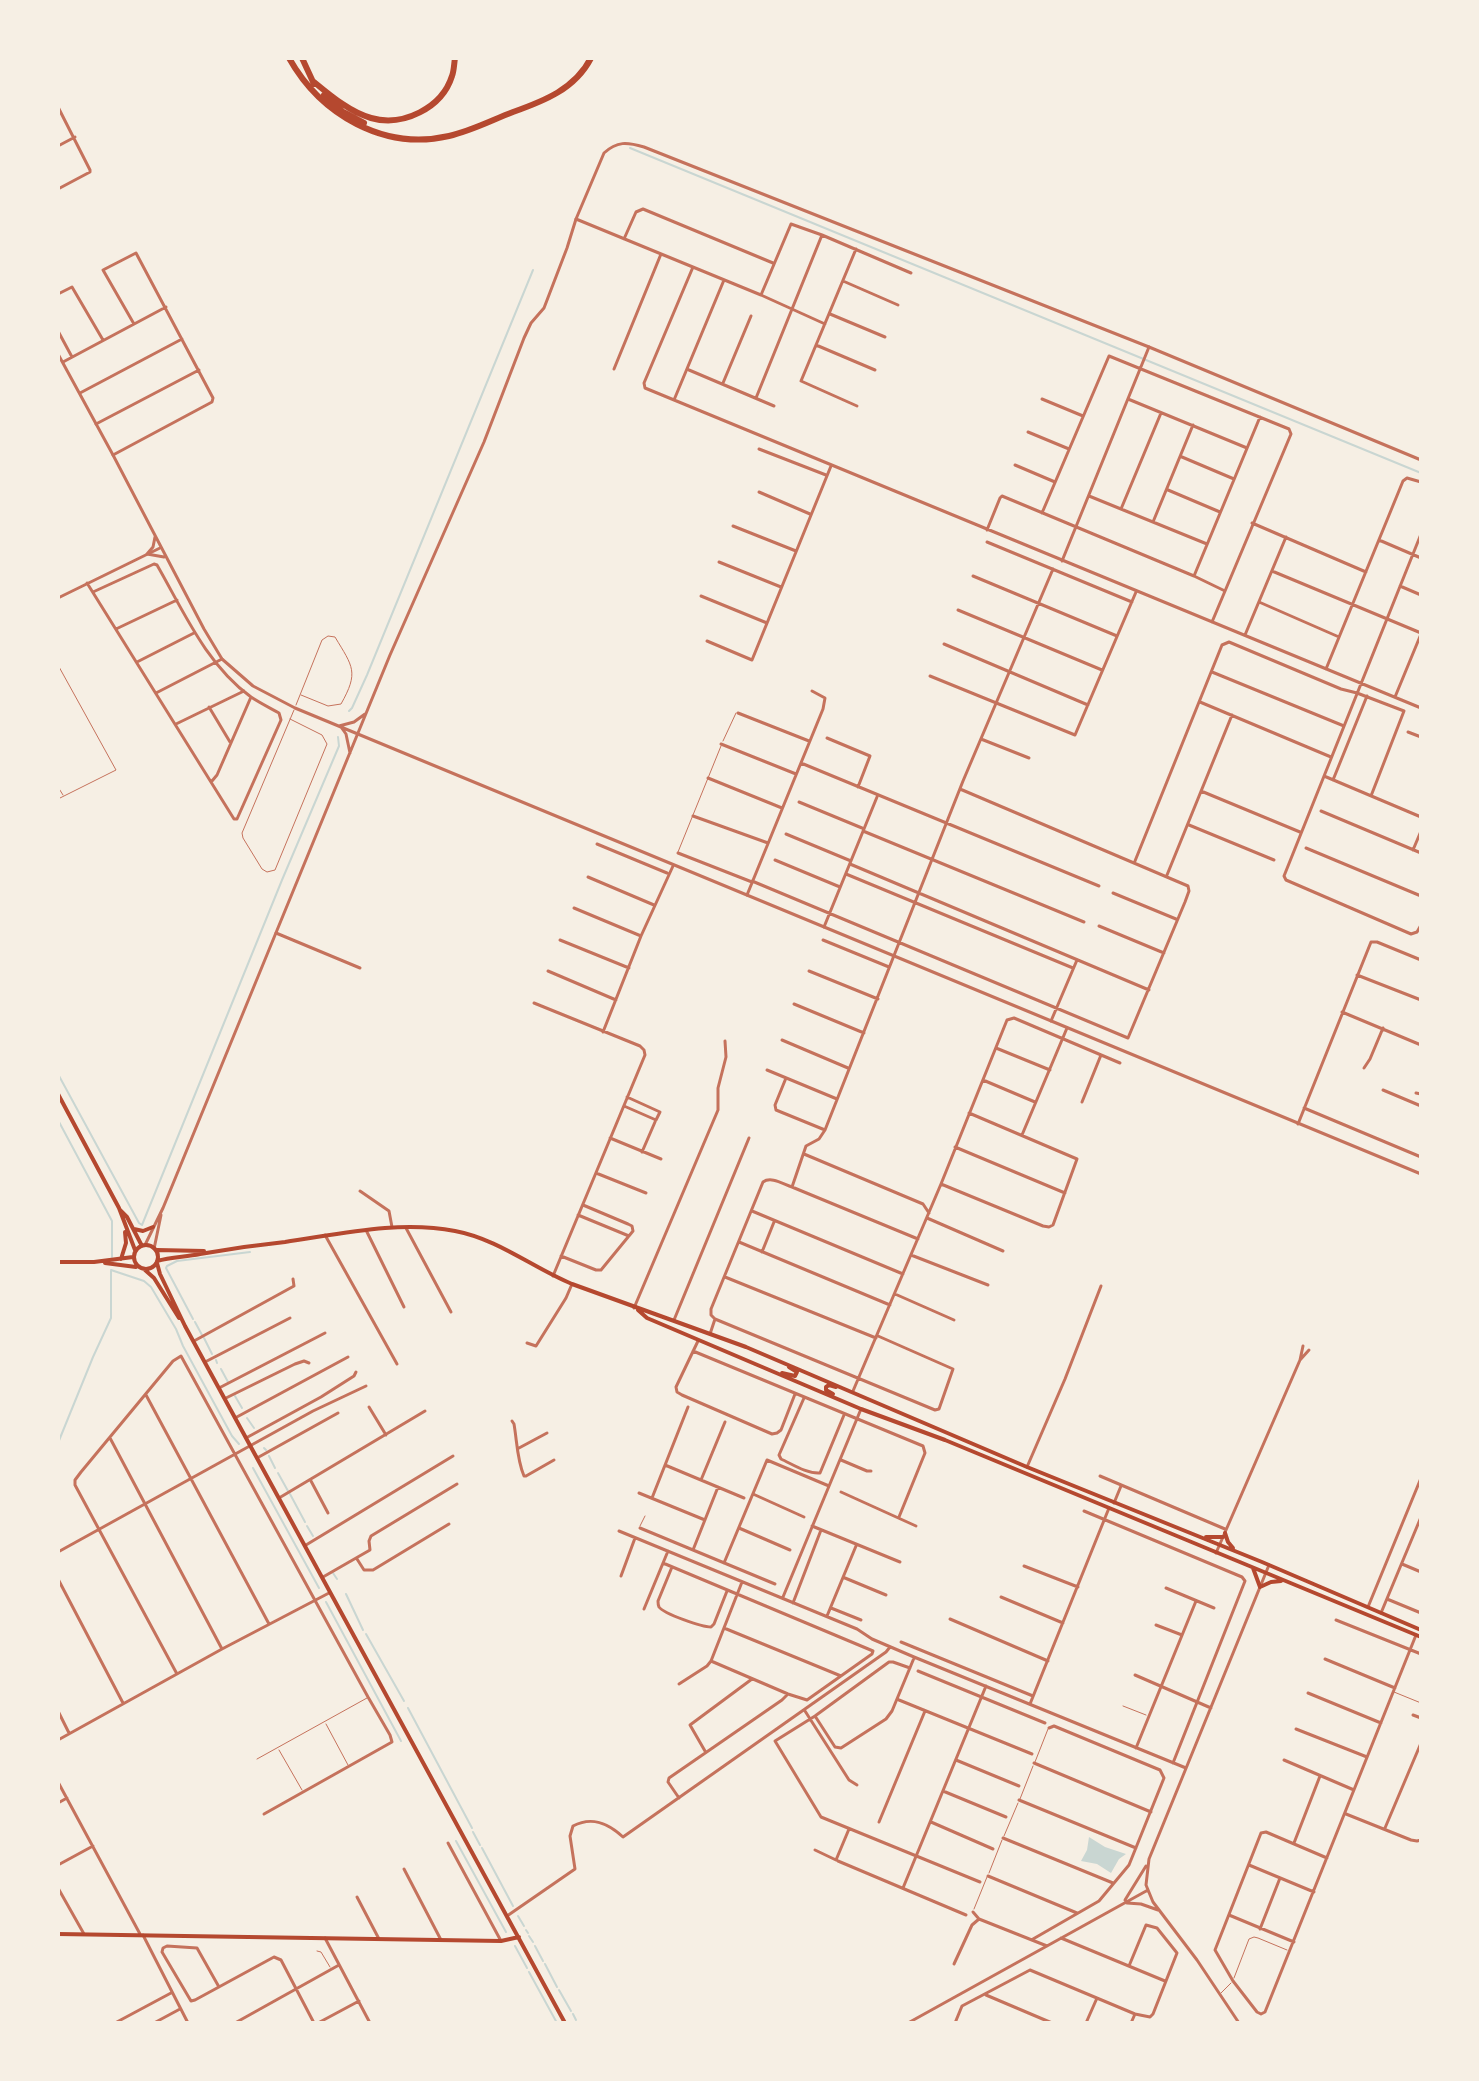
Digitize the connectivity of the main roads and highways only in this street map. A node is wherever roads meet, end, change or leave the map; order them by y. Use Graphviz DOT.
graph roads {
  1 [pos="289,58"];
  2 [pos="302,58"];
  3 [pos="455,58"];
  4 [pos="591,58"];
  5 [pos="314,82"];
  6 [pos="364,123"];
  7 [pos="58,1094"];
  8 [pos="119,1208"];
  9 [pos="122,1218"];
  10 [pos="153,1227"];
  11 [pos="134,1229"];
  12 [pos="144,1245"];
  13 [pos="155,1249"];
  14 [pos="135,1250"];
  15 [pos="215,1251"];
  16 [pos="133,1257"];
  17 [pos="120,1260"];
  18 [pos="58,1262"];
  19 [pos="94,1262"];
  20 [pos="157,1262"];
  21 [pos="139,1268"];
  22 [pos="145,1270"];
  23 [pos="635,1308"];
  24 [pos="185,1326"];
  25 [pos="773,1358"];
  26 [pos="766,1369"];
  27 [pos="852,1391"];
  28 [pos="846,1402"];
  29 [pos="1195,1535"];
  30 [pos="1235,1551"];
  31 [pos="1253,1568"];
  32 [pos="1283,1580"];
  33 [pos="1421,1630"];
  34 [pos="1418,1636"];
  35 [pos="58,1934"];
  36 [pos="519,1937"];
  37 [pos="565,2023"];
  1 -- 4 [label="highway"];
  2 -- 5 [label="highway"];
  3 -- 5 [label="highway"];
  5 -- 6 [label="highway"];
  7 -- 8 [label="main road"];
  8 -- 9 [label="main road"];
  8 -- 11 [label="main road"];
  9 -- 14 [label="main road"];
  9 -- 17 [label="main road"];
  10 -- 11 [label="main road"];
  11 -- 12 [label="main road"];
  12 -- 13 [label="main road"];
  12 -- 14 [label="main road"];
  13 -- 15 [label="main road"];
  13 -- 20 [label="main road"];
  14 -- 16 [label="main road"];
  15 -- 20 [label="main road"];
  15 -- 23 [label="main road"];
  16 -- 17 [label="main road"];
  16 -- 21 [label="main road"];
  17 -- 19 [label="main road"];
  18 -- 19 [label="main road"];
  19 -- 21 [label="main road"];
  20 -- 22 [label="main road"];
  20 -- 24 [label="main road"];
  21 -- 22 [label="main road"];
  22 -- 24 [label="main road"];
  23 -- 25 [label="main road"];
  23 -- 26 [label="main road"];
  24 -- 36 [label="main road"];
  25 -- 26 [label="main road"];
  25 -- 27 [label="main road"];
  26 -- 28 [label="main road"];
  27 -- 28 [label="main road"];
  27 -- 29 [label="main road"];
  28 -- 31 [label="main road"];
  29 -- 30 [label="main road"];
  29 -- 30 [label="main road"];
  30 -- 33 [label="main road"];
  31 -- 32 [label="main road"];
  31 -- 32 [label="main road"];
  32 -- 34 [label="main road"];
  35 -- 36 [label="main road"];
  36 -- 37 [label="main road"];
}
